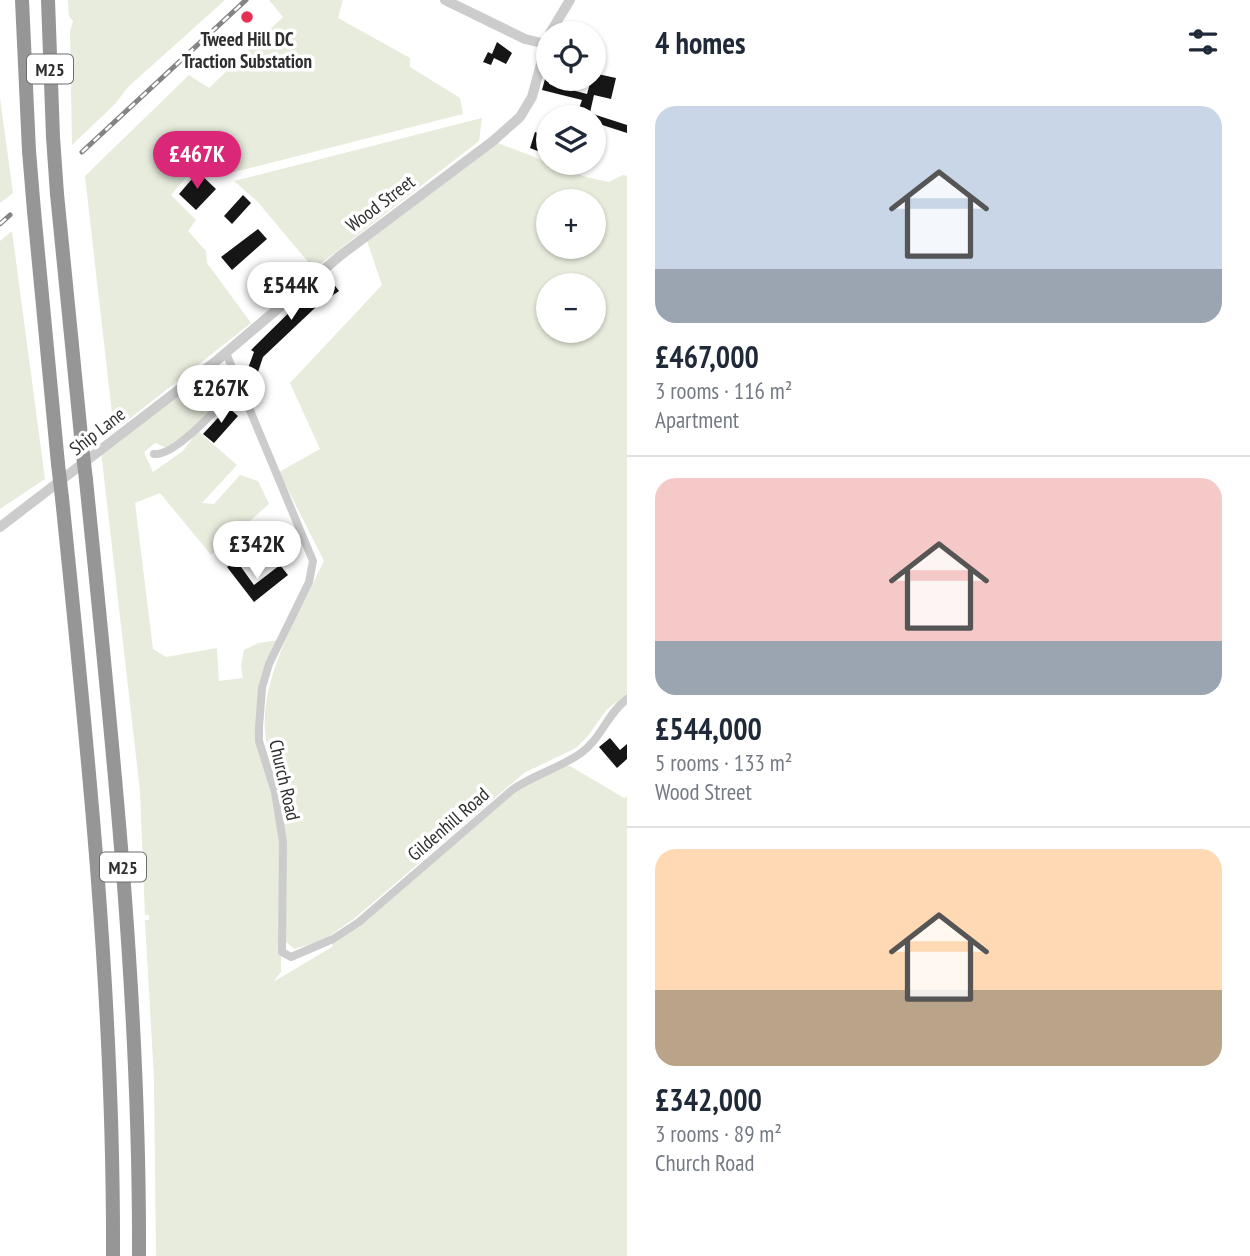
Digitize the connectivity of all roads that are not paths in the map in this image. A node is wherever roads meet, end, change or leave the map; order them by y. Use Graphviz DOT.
graph roads {
  1 [pos="22,0"];
  2 [pos="48,0"];
  3 [pos="445,0"];
  4 [pos="570,0"];
  5 [pos="557,21"];
  6 [pos="536,40"];
  7 [pos="536,82"];
  8 [pos="226,353"];
  9 [pos="215,362"];
  10 [pos="239,386"];
  11 [pos="154,454"];
  12 [pos="0,527"];
  13 [pos="627,699"];
  14 [pos="281,949"];
  15 [pos="113,1256"];
  16 [pos="139,1256"];
  1 -- 15 [label="highway, M25, bridge"];
  2 -- 16 [label="highway, M25, bridge"];
  3 -- 6 [label="street"];
  4 -- 5 [label="street"];
  7 -- 8 [label="street, Wood Street"];
  8 -- 9 [label="street, Wood Street"];
  8 -- 10 [label="street, Church Road"];
  9 -- 12 [label="street, Ship Lane"];
  10 -- 11 [label="street"];
  10 -- 14 [label="street, Church Road"];
  13 -- 14 [label="street, Gildenhill Road"];
}
